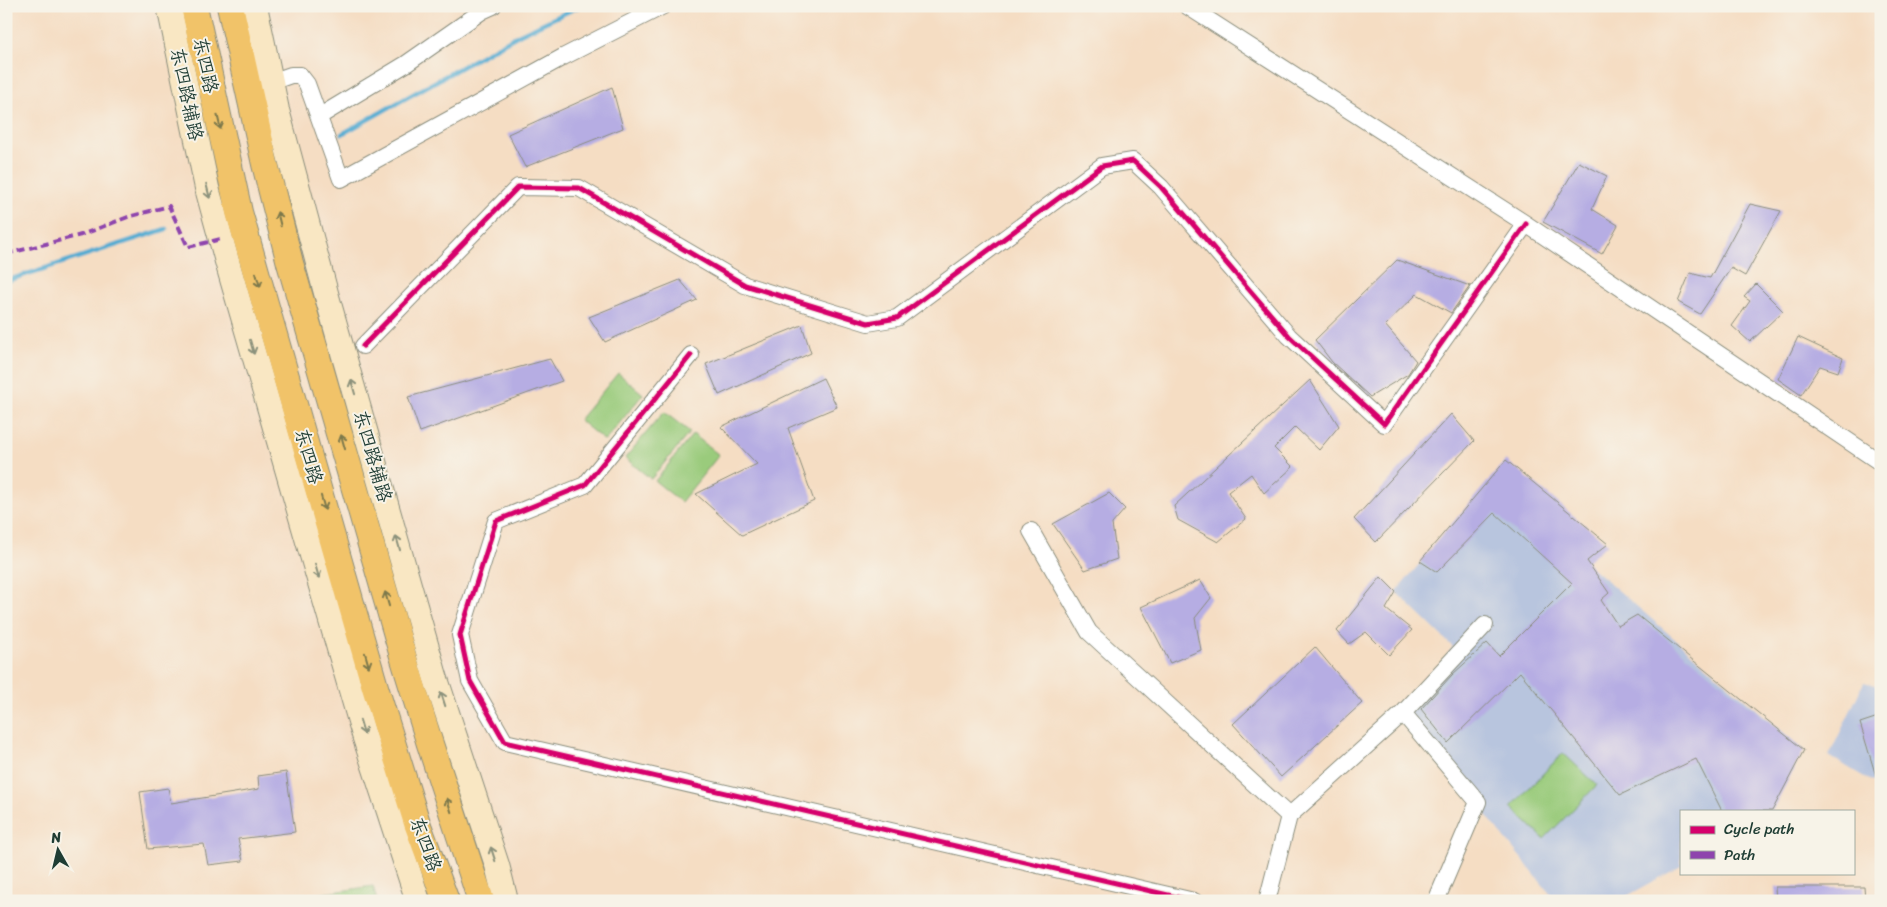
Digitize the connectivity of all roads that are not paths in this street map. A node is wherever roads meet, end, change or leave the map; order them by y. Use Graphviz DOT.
graph roads {
  1 [pos="169,6"];
  2 [pos="194,6"];
  3 [pos="230,6"];
  4 [pos="255,6"];
  5 [pos="493,6"];
  6 [pos="663,6"];
  7 [pos="1187,6"];
  8 [pos="271,82"];
  9 [pos="320,116"];
  10 [pos="1526,224"];
  11 [pos="363,346"];
  12 [pos="691,355"];
  13 [pos="1881,463"];
  14 [pos="1031,531"];
  15 [pos="1485,625"];
  16 [pos="1403,713"];
  17 [pos="1289,816"];
  18 [pos="418,901"];
  19 [pos="446,901"];
  20 [pos="481,901"];
  21 [pos="506,901"];
  22 [pos="1194,901"];
  23 [pos="1267,901"];
  24 [pos="1436,901"];
  1 -- 18 [label="main road, 东四路辅路, one-way"];
  2 -- 19 [label="main road, 东四路, one-way"];
  20 -- 3 [label="main road, 东四路, one-way"];
  4 -- 8 [label="main road, 东四路辅路"];
  5 -- 9 [label="street"];
  6 -- 9 [label="street"];
  7 -- 10 [label="street"];
  8 -- 9 [label="street"];
  21 -- 8 [label="main road, 东四路辅路, one-way"];
  10 -- 11 [label="street"];
  10 -- 13 [label="street"];
  12 -- 22 [label="street"];
  14 -- 17 [label="street"];
  15 -- 16 [label="street"];
  16 -- 17 [label="street"];
  16 -- 24 [label="street"];
  17 -- 23 [label="street"];
}
